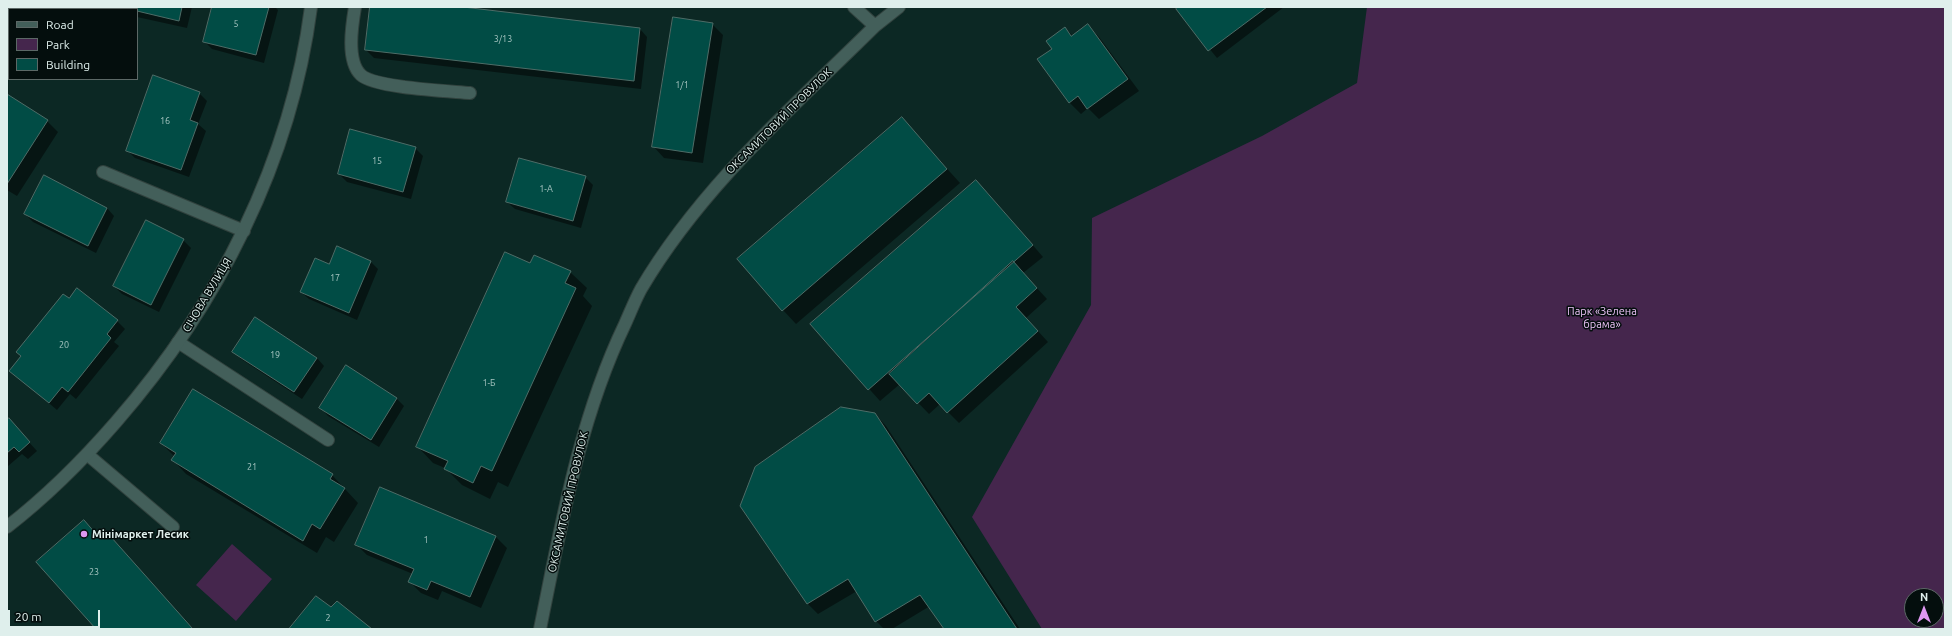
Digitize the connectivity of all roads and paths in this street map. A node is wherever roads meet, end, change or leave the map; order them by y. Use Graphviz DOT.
graph roads {
  1 [pos="311,7"];
  2 [pos="354,7"];
  3 [pos="854,7"];
  4 [pos="899,7"];
  5 [pos="875,26"];
  6 [pos="470,93"];
  7 [pos="103,172"];
  8 [pos="244,231"];
  9 [pos="178,342"];
  10 [pos="328,440"];
  11 [pos="88,455"];
  12 [pos="7,527"];
  13 [pos="173,527"];
  14 [pos="540,629"];
  1 -- 8 [label="street, СІЧОВА ВУЛИЦЯ"];
  2 -- 6 [label="street"];
  3 -- 5 [label="street"];
  4 -- 5 [label="street, ОКСАМИТОВИЙ ПРОВУЛОК"];
  5 -- 14 [label="street, ОКСАМИТОВИЙ ПРОВУЛОК"];
  7 -- 8 [label="street"];
  8 -- 9 [label="street, СІЧОВА ВУЛИЦЯ"];
  9 -- 10 [label="street"];
  9 -- 11 [label="street, СІЧОВА ВУЛИЦЯ"];
  11 -- 12 [label="street, СІЧОВА ВУЛИЦЯ"];
  11 -- 13 [label="street"];
}
